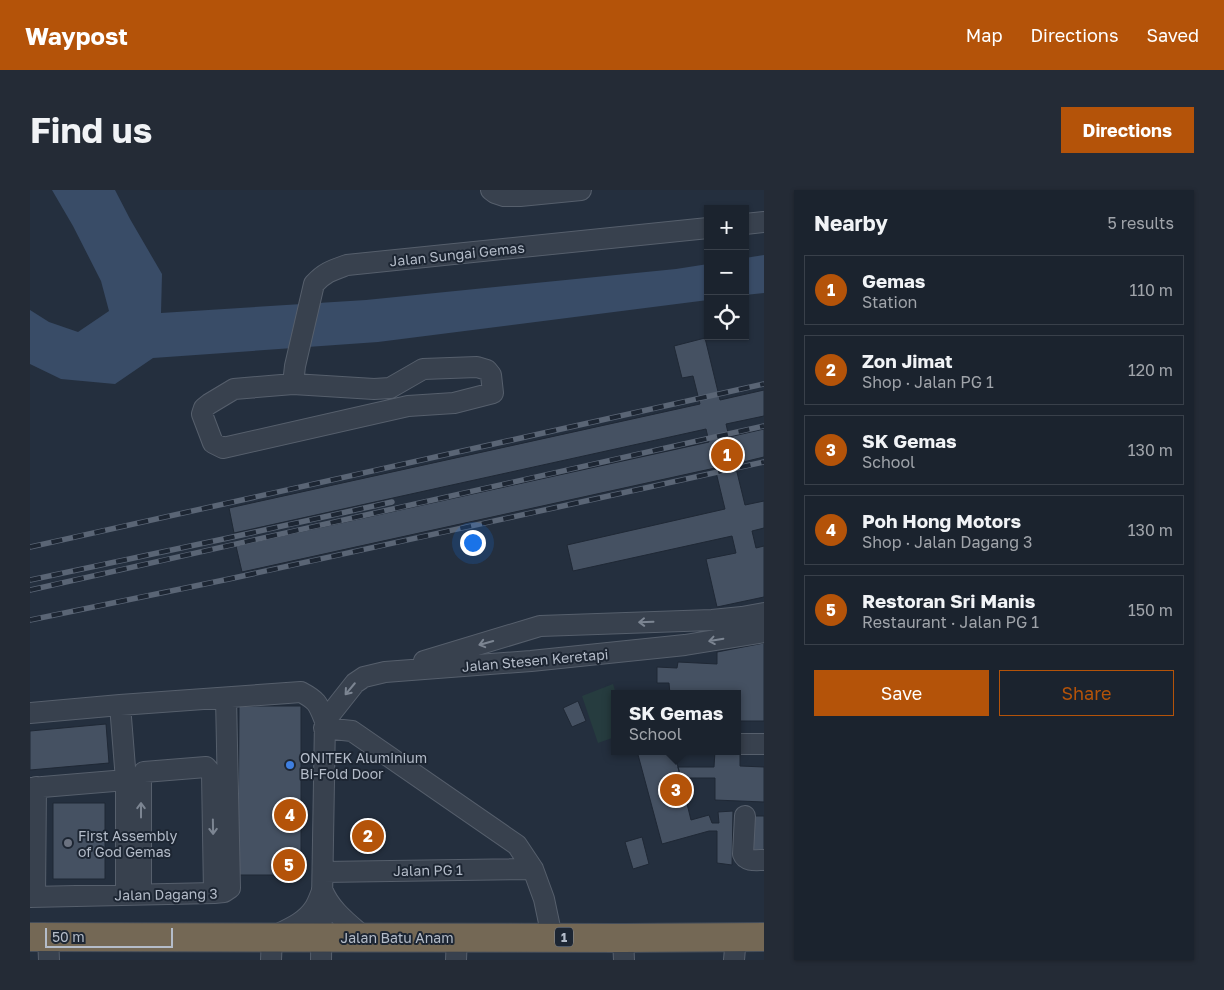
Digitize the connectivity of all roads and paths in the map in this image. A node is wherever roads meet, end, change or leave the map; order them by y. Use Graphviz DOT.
graph roads {
  1 [pos="491,190"];
  2 [pos="581,190"];
  3 [pos="764,222"];
  4 [pos="749,224"];
  5 [pos="704,228"];
  6 [pos="294,375"];
  7 [pos="764,613"];
  8 [pos="764,632"];
  9 [pos="385,672"];
  10 [pos="226,698"];
  11 [pos="120,705"];
  12 [pos="30,713"];
  13 [pos="324,725"];
  14 [pos="741,744"];
  15 [pos="764,744"];
  16 [pos="126,780"];
  17 [pos="33,788"];
  18 [pos="744,816"];
  19 [pos="764,860"];
  20 [pos="533,869"];
  21 [pos="323,881"];
  22 [pos="214,893"];
  23 [pos="134,894"];
  24 [pos="32,897"];
  25 [pos="364,937"];
  26 [pos="552,937"];
  27 [pos="764,937"];
  28 [pos="42,945"];
  29 [pos="272,948"];
  30 [pos="321,948"];
  31 [pos="456,948"];
  32 [pos="735,948"];
  33 [pos="624,949"];
  1 -- 2 [label="street"];
  3 -- 4 [label="street"];
  5 -- 6 [label="street, Jalan Sungai Gemas"];
  6 -- 6 [label="street"];
  7 -- 9 [label="street, one-way"];
  8 -- 9 [label="street, Jalan Stesen Keretapi, one-way"];
  9 -- 13 [label="street, Jalan Stesen Keretapi, one-way"];
  10 -- 11 [label="street"];
  10 -- 13 [label="street"];
  10 -- 22 [label="street, Jalan Dagang 3"];
  11 -- 12 [label="street"];
  11 -- 16 [label="street"];
  13 -- 20 [label="street"];
  13 -- 21 [label="street"];
  14 -- 15 [label="street"];
  16 -- 17 [label="street"];
  16 -- 23 [label="street"];
  17 -- 24 [label="street"];
  18 -- 19 [label="street"];
  20 -- 21 [label="street, Jalan PG 1"];
  20 -- 26 [label="street"];
  21 -- 25 [label="street"];
  21 -- 29 [label="street"];
  21 -- 30 [label="street"];
  22 -- 23 [label="street, Jalan Dagang 3"];
  23 -- 22 [label="street, one-way"];
  23 -- 24 [label="street, Jalan Dagang 3"];
  25 -- 30 [label="highway, Jalan Batu Anam / 1"];
  25 -- 31 [label="highway, Jalan Batu Anam / 1"];
  26 -- 31 [label="highway, Jalan Batu Anam / 1"];
  26 -- 33 [label="highway, Jalan Batu Anam / 1"];
  27 -- 32 [label="highway, Jalan Batu Anam / 1"];
  28 -- 29 [label="highway, Jalan Batu Anam / 1"];
  29 -- 30 [label="highway, Jalan Batu Anam / 1"];
  32 -- 33 [label="highway, Jalan Batu Anam / 1"];
}
